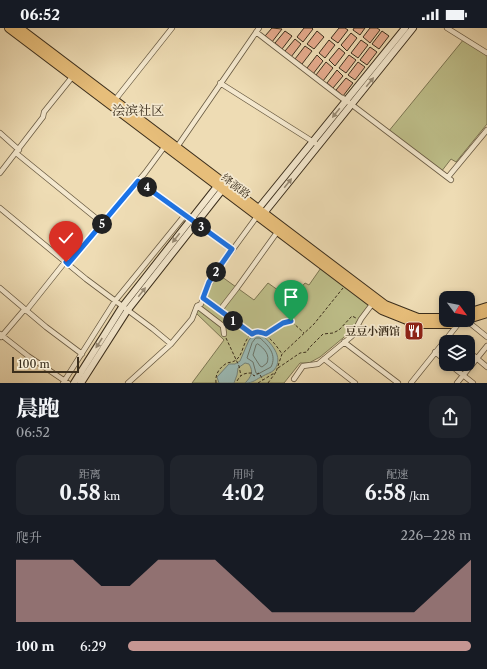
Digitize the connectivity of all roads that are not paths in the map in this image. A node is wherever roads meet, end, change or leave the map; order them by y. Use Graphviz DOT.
graph roads {
  1 [pos="172,28"];
  2 [pos="405,28"];
  3 [pos="413,28"];
  4 [pos="447,28"];
  5 [pos="17,30"];
  6 [pos="258,30"];
  7 [pos="487,53"];
  8 [pos="73,76"];
  9 [pos="220,83"];
  10 [pos="344,99"];
  11 [pos="115,100"];
  12 [pos="352,104"];
  13 [pos="487,130"];
  14 [pos="0,133"];
  15 [pos="315,144"];
  16 [pos="165,146"];
  17 [pos="177,147"];
  18 [pos="17,152"];
  19 [pos="1,170"];
  20 [pos="138,181"];
  21 [pos="220,187"];
  22 [pos="0,208"];
  23 [pos="260,212"];
  24 [pos="190,219"];
  25 [pos="102,223"];
  26 [pos="278,231"];
  27 [pos="232,249"];
  28 [pos="67,263"];
  29 [pos="0,288"];
  30 [pos="203,298"];
  31 [pos="115,302"];
  32 [pos="373,303"];
  33 [pos="196,306"];
  34 [pos="487,307"];
  35 [pos="125,309"];
  36 [pos="25,310"];
  37 [pos="220,310"];
  38 [pos="475,311"];
  39 [pos="487,313"];
  40 [pos="226,316"];
  41 [pos="475,317"];
  42 [pos="439,318"];
  43 [pos="439,324"];
  44 [pos="457,327"];
  45 [pos="473,327"];
  46 [pos="224,334"];
  47 [pos="449,335"];
  48 [pos="1,336"];
  49 [pos="487,337"];
  50 [pos="344,342"];
  51 [pos="171,344"];
  52 [pos="487,346"];
  53 [pos="439,347"];
  54 [pos="435,352"];
  55 [pos="82,354"];
  56 [pos="439,355"];
  57 [pos="324,359"];
  58 [pos="477,359"];
  59 [pos="487,367"];
  60 [pos="458,371"];
  61 [pos="464,376"];
  62 [pos="294,379"];
  63 [pos="65,382"];
  64 [pos="74,383"];
  65 [pos="81,383"];
  66 [pos="128,383"];
  67 [pos="355,383"];
  68 [pos="398,383"];
  69 [pos="411,383"];
  70 [pos="457,383"];
  71 [pos="473,383"];
  1 -- 11 [label="street"];
  2 -- 10 [label="main road"];
  12 -- 3 [label="main road, one-way"];
  4 -- 7 [label="street"];
  5 -- 8 [label="highway, 绛源路"];
  5 -- 11 [label="highway, 绛源路"];
  6 -- 9 [label="street"];
  6 -- 10 [label="street"];
  8 -- 16 [label="highway, 绛源路"];
  8 -- 18 [label="street"];
  9 -- 15 [label="street"];
  9 -- 17 [label="street"];
  10 -- 12 [label="street"];
  10 -- 15 [label="main road, one-way"];
  11 -- 17 [label="highway, 绛源路"];
  12 -- 13 [label="street"];
  12 -- 15 [label="main road"];
  14 -- 18 [label="street"];
  15 -- 23 [label="main road"];
  16 -- 20 [label="street"];
  16 -- 21 [label="highway, 绛源路"];
  17 -- 23 [label="highway, 绛源路"];
  18 -- 19 [label="street"];
  18 -- 25 [label="street"];
  20 -- 24 [label="street"];
  20 -- 25 [label="street"];
  21 -- 23 [label="highway, 绛源路"];
  21 -- 24 [label="main road"];
  22 -- 28 [label="street"];
  23 -- 26 [label="highway, 绛源路"];
  23 -- 27 [label="street"];
  23 -- 42 [label="highway, 绛源路"];
  24 -- 27 [label="street"];
  24 -- 31 [label="street"];
  24 -- 35 [label="main road"];
  25 -- 28 [label="street"];
  26 -- 32 [label="highway, 绛源路"];
  26 -- 37 [label="street"];
  27 -- 30 [label="street"];
  28 -- 31 [label="street"];
  28 -- 36 [label="street"];
  29 -- 36 [label="street"];
  30 -- 33 [label="street"];
  30 -- 37 [label="street"];
  31 -- 35 [label="street"];
  31 -- 55 [label="street"];
  32 -- 43 [label="highway, 绛源路"];
  32 -- 50 [label="street"];
  33 -- 46 [label="street"];
  33 -- 51 [label="street"];
  34 -- 38 [label="highway"];
  35 -- 51 [label="street"];
  35 -- 64 [label="main road, one-way"];
  35 -- 65 [label="main road"];
  36 -- 48 [label="street"];
  36 -- 55 [label="street"];
  37 -- 40 [label="street"];
  39 -- 41 [label="highway, 绛源路"];
  44 -- 47 [label="street"];
  45 -- 49 [label="street"];
  48 -- 63 [label="street"];
  50 -- 57 [label="street"];
  50 -- 68 [label="street"];
  51 -- 66 [label="street"];
  52 -- 58 [label="street"];
  53 -- 54 [label="street"];
  54 -- 56 [label="street"];
  54 -- 69 [label="street"];
  55 -- 63 [label="street"];
  57 -- 62 [label="street"];
  57 -- 67 [label="street"];
  58 -- 59 [label="street"];
  58 -- 61 [label="street"];
  60 -- 61 [label="street"];
  61 -- 70 [label="street"];
  61 -- 71 [label="street"];
}
